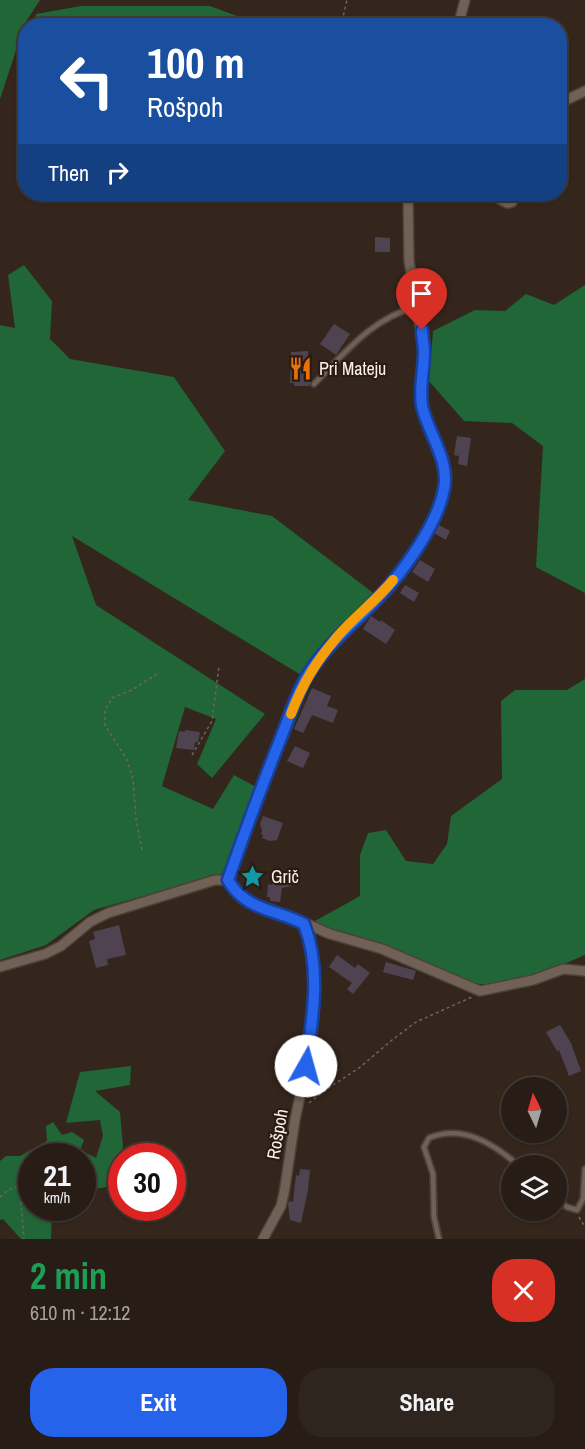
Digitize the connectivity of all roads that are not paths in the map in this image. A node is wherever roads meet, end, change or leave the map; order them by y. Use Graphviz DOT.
graph roads {
  1 [pos="465,0"];
  2 [pos="460,18"];
  3 [pos="585,91"];
  4 [pos="567,100"];
  5 [pos="408,201"];
  6 [pos="416,307"];
  7 [pos="314,384"];
  8 [pos="228,880"];
  9 [pos="304,924"];
  10 [pos="0,967"];
  11 [pos="585,971"];
  12 [pos="505,1155"];
  13 [pos="585,1169"];
  14 [pos="567,1207"];
  15 [pos="263,1239"];
  16 [pos="439,1239"];
  1 -- 2 [label="street"];
  3 -- 4 [label="street"];
  5 -- 6 [label="street"];
  6 -- 7 [label="lane"];
  6 -- 8 [label="street"];
  8 -- 9 [label="street"];
  8 -- 10 [label="street"];
  9 -- 11 [label="street"];
  9 -- 15 [label="street, Rošpoh"];
  12 -- 16 [label="lane"];
  13 -- 14 [label="lane"];
}
